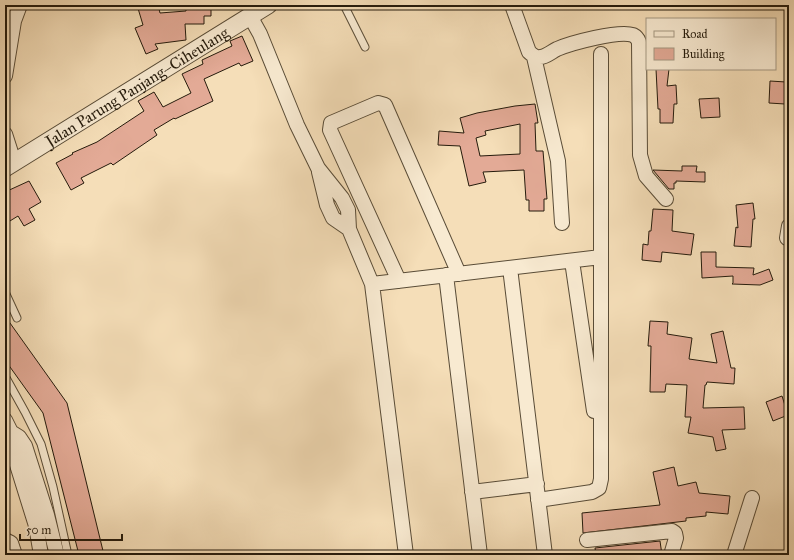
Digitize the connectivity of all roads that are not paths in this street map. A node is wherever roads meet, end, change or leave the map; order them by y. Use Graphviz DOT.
graph roads {
  1 [pos="20,5"];
  2 [pos="268,5"];
  3 [pos="344,5"];
  4 [pos="512,5"];
  5 [pos="250,16"];
  6 [pos="365,47"];
  7 [pos="601,54"];
  8 [pos="534,57"];
  9 [pos="5,76"];
  10 [pos="5,134"];
  11 [pos="9,165"];
  12 [pos="666,199"];
  13 [pos="562,223"];
  14 [pos="601,257"];
  15 [pos="572,261"];
  16 [pos="510,268"];
  17 [pos="452,275"];
  18 [pos="398,281"];
  19 [pos="372,284"];
  20 [pos="5,292"];
  21 [pos="17,318"];
  22 [pos="5,376"];
  23 [pos="8,426"];
  24 [pos="601,459"];
  25 [pos="536,484"];
  26 [pos="472,492"];
  27 [pos="752,498"];
  28 [pos="538,500"];
  29 [pos="5,540"];
  30 [pos="587,540"];
  31 [pos="15,555"];
  32 [pos="41,555"];
  33 [pos="57,555"];
  34 [pos="68,555"];
  35 [pos="406,555"];
  36 [pos="480,555"];
  37 [pos="545,555"];
  38 [pos="671,555"];
  39 [pos="734,555"];
  1 -- 9 [label="street"];
  2 -- 5 [label="street, Jalan Parung Panjang–Ciheulang"];
  3 -- 6 [label="lane"];
  4 -- 8 [label="street"];
  5 -- 11 [label="street, Jalan Parung Panjang–Ciheulang"];
  5 -- 19 [label="street"];
  7 -- 14 [label="street"];
  8 -- 12 [label="street"];
  8 -- 13 [label="street"];
  10 -- 11 [label="street"];
  14 -- 15 [label="street"];
  14 -- 24 [label="street"];
  15 -- 16 [label="street"];
  15 -- 24 [label="street"];
  16 -- 17 [label="street"];
  16 -- 25 [label="street"];
  17 -- 18 [label="street"];
  17 -- 18 [label="street"];
  17 -- 26 [label="street"];
  18 -- 19 [label="street"];
  19 -- 35 [label="street"];
  20 -- 21 [label="lane"];
  22 -- 34 [label="lane"];
  23 -- 32 [label="street"];
  23 -- 33 [label="street"];
  24 -- 28 [label="street"];
  25 -- 26 [label="street"];
  25 -- 28 [label="street"];
  26 -- 36 [label="street"];
  27 -- 39 [label="street"];
  28 -- 37 [label="street"];
  29 -- 31 [label="street"];
  30 -- 38 [label="street"];
}
